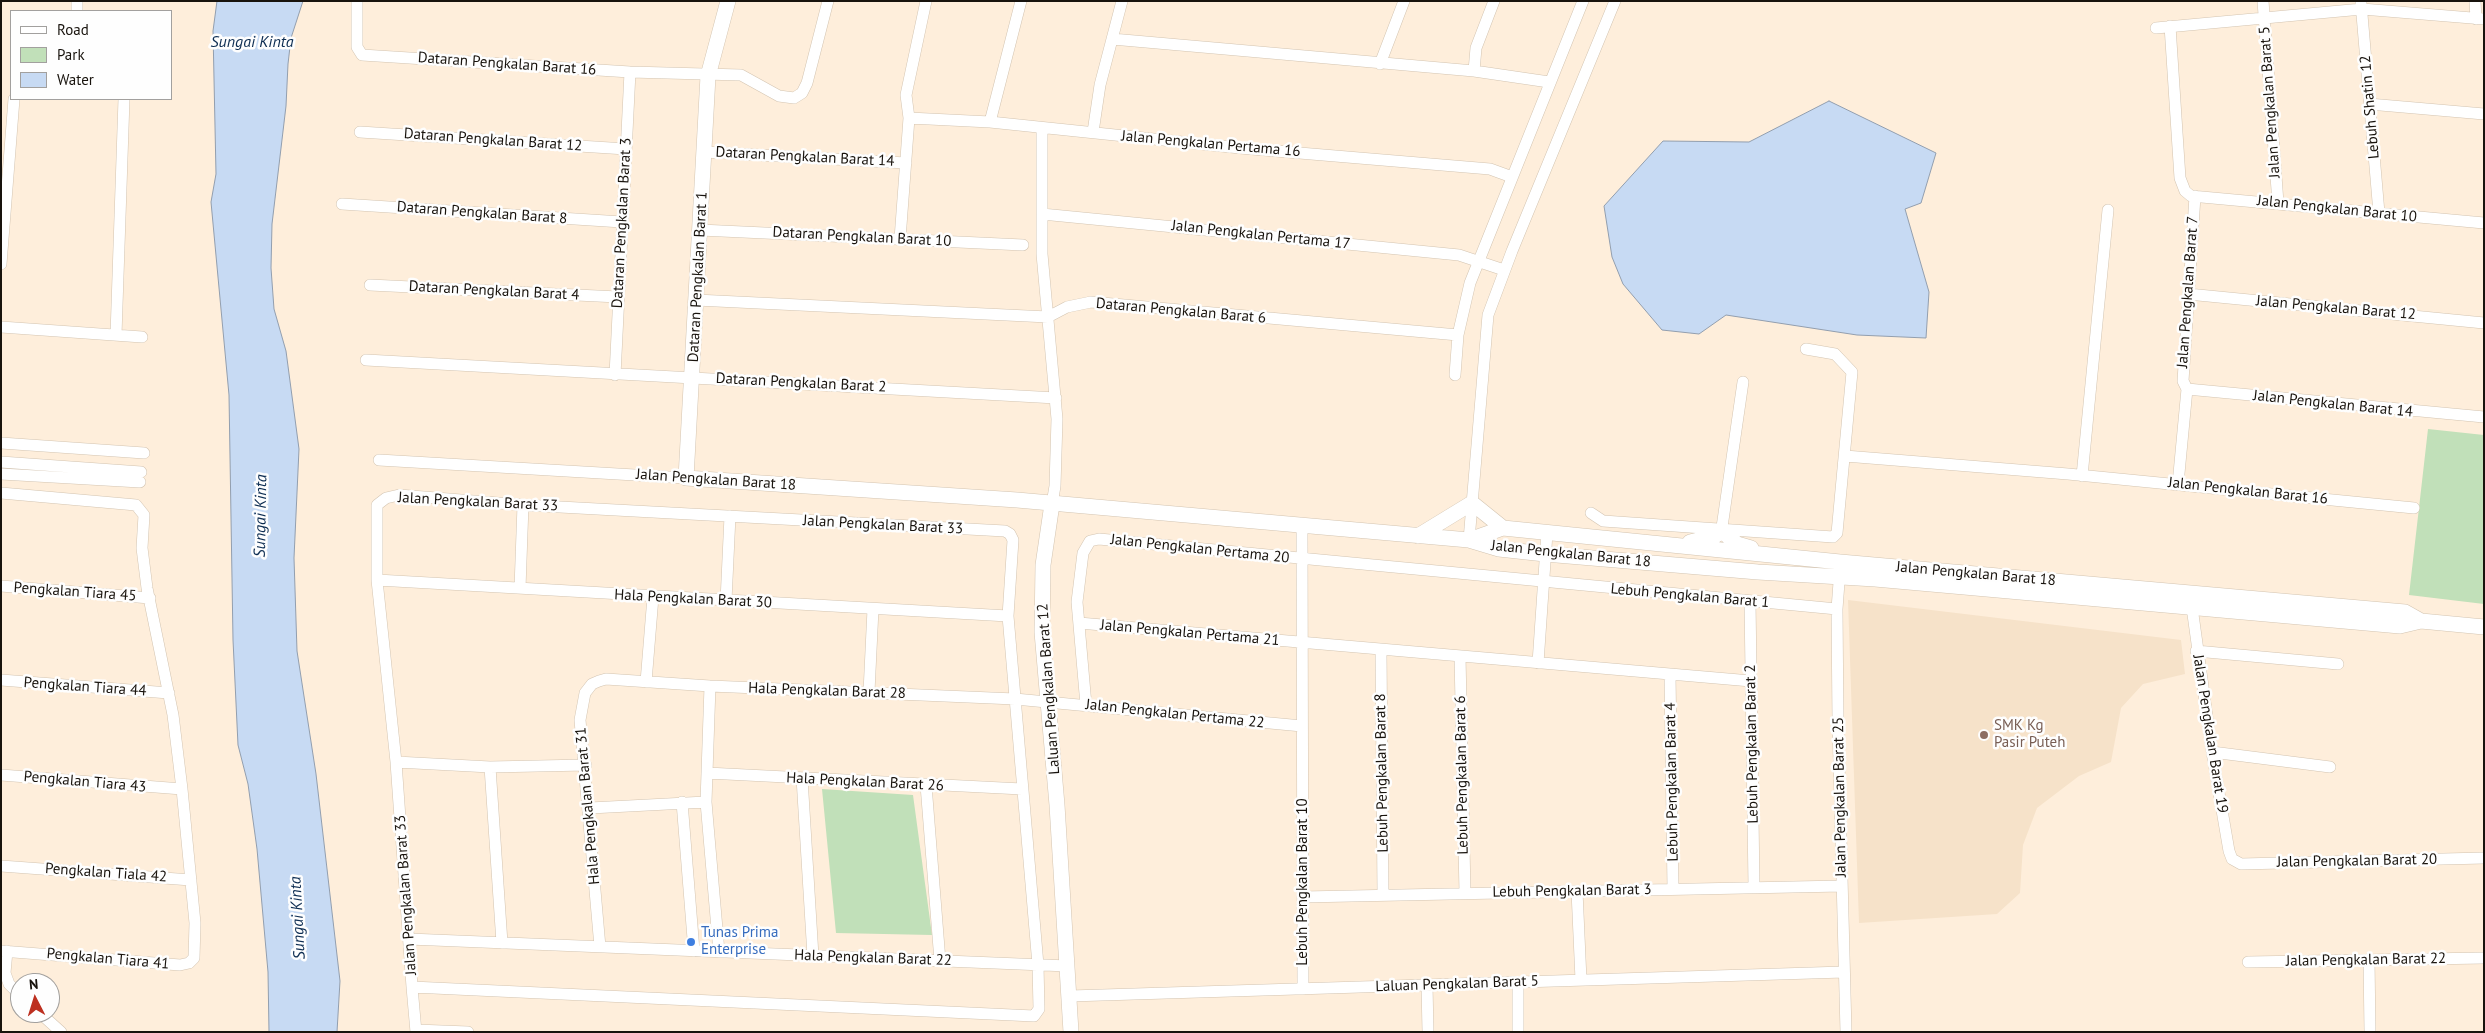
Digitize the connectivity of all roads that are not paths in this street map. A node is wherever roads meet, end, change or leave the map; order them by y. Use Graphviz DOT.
graph roads {
  1 [pos="357,1"];
  2 [pos="728,1"];
  3 [pos="828,1"];
  4 [pos="926,1"];
  5 [pos="1020,1"];
  6 [pos="1122,1"];
  7 [pos="1404,1"];
  8 [pos="1494,1"];
  9 [pos="1583,1"];
  10 [pos="1614,1"];
  11 [pos="2263,1"];
  12 [pos="2474,1"];
  13 [pos="2362,5"];
  14 [pos="2264,18"];
  15 [pos="2480,19"];
  16 [pos="2170,26"];
  17 [pos="2156,28"];
  18 [pos="1112,39"];
  19 [pos="1380,64"];
  20 [pos="630,72"];
  21 [pos="1474,72"];
  22 [pos="708,76"];
  23 [pos="1549,82"];
  24 [pos="14,100"];
  25 [pos="124,100"];
  26 [pos="2369,104"];
  27 [pos="2484,114"];
  28 [pos="909,118"];
  29 [pos="990,122"];
  30 [pos="1042,129"];
  31 [pos="360,132"];
  32 [pos="1093,132"];
  33 [pos="626,149"];
  34 [pos="704,152"];
  35 [pos="906,163"];
  36 [pos="1512,177"];
  37 [pos="2193,196"];
  38 [pos="2278,203"];
  39 [pos="342,204"];
  40 [pos="2108,210"];
  41 [pos="2379,213"];
  42 [pos="1042,214"];
  43 [pos="622,222"];
  44 [pos="2484,223"];
  45 [pos="700,230"];
  46 [pos="900,239"];
  47 [pos="1023,245"];
  48 [pos="1480,262"];
  49 [pos="1,264"];
  50 [pos="1504,270"];
  51 [pos="370,285"];
  52 [pos="2188,294"];
  53 [pos="618,297"];
  54 [pos="696,300"];
  55 [pos="1048,317"];
  56 [pos="2484,322"];
  57 [pos="1,327"];
  58 [pos="116,335"];
  59 [pos="1458,335"];
  60 [pos="142,337"];
  61 [pos="1806,349"];
  62 [pos="366,360"];
  63 [pos="615,374"];
  64 [pos="1455,375"];
  65 [pos="692,376"];
  66 [pos="1743,382"];
  67 [pos="2185,388"];
  68 [pos="1056,398"];
  69 [pos="2484,417"];
  70 [pos="1,443"];
  71 [pos="26,444"];
  72 [pos="144,453"];
  73 [pos="1845,456"];
  74 [pos="379,460"];
  75 [pos="1,462"];
  76 [pos="25,470"];
  77 [pos="1,474"];
  78 [pos="2082,476"];
  79 [pos="141,477"];
  80 [pos="686,478"];
  81 [pos="2178,484"];
  82 [pos="1,493"];
  83 [pos="1472,502"];
  84 [pos="1052,504"];
  85 [pos="523,505"];
  86 [pos="2414,508"];
  87 [pos="1591,513"];
  88 [pos="730,516"];
  89 [pos="1302,526"];
  90 [pos="1503,528"];
  91 [pos="1722,529"];
  92 [pos="1547,533"];
  93 [pos="1418,536"];
  94 [pos="1469,540"];
  95 [pos="1666,545"];
  96 [pos="1719,550"];
  97 [pos="1545,554"];
  98 [pos="1774,555"];
  99 [pos="1302,559"];
  100 [pos="1840,562"];
  101 [pos="1677,564"];
  102 [pos="1758,572"];
  103 [pos="1839,578"];
  104 [pos="378,580"];
  105 [pos="1543,582"];
  106 [pos="1,586"];
  107 [pos="520,588"];
  108 [pos="654,597"];
  109 [pos="150,598"];
  110 [pos="2191,600"];
  111 [pos="726,601"];
  112 [pos="1750,601"];
  113 [pos="874,609"];
  114 [pos="1837,609"];
  115 [pos="1008,616"];
  116 [pos="1079,623"];
  117 [pos="2484,626"];
  118 [pos="1302,643"];
  119 [pos="1381,650"];
  120 [pos="2196,651"];
  121 [pos="1460,656"];
  122 [pos="1538,663"];
  123 [pos="2338,664"];
  124 [pos="1670,674"];
  125 [pos="606,679"];
  126 [pos="1,680"];
  127 [pos="1751,681"];
  128 [pos="646,682"];
  129 [pos="710,686"];
  130 [pos="870,692"];
  131 [pos="169,693"];
  132 [pos="1015,699"];
  133 [pos="1048,702"];
  134 [pos="1086,705"];
  135 [pos="1302,726"];
  136 [pos="2212,752"];
  137 [pos="396,762"];
  138 [pos="586,765"];
  139 [pos="490,766"];
  140 [pos="2330,767"];
  141 [pos="707,773"];
  142 [pos="1,775"];
  143 [pos="802,778"];
  144 [pos="926,785"];
  145 [pos="182,789"];
  146 [pos="1022,789"];
  147 [pos="682,802"];
  148 [pos="706,802"];
  149 [pos="590,808"];
  150 [pos="2484,858"];
  151 [pos="2232,859"];
  152 [pos="1,866"];
  153 [pos="191,880"];
  154 [pos="1842,886"];
  155 [pos="1754,888"];
  156 [pos="1673,889"];
  157 [pos="1577,891"];
  158 [pos="1465,893"];
  159 [pos="1384,895"];
  160 [pos="1303,897"];
  161 [pos="409,939"];
  162 [pos="502,943"];
  163 [pos="600,947"];
  164 [pos="4,951"];
  165 [pos="694,951"];
  166 [pos="719,952"];
  167 [pos="813,956"];
  168 [pos="2484,958"];
  169 [pos="2369,959"];
  170 [pos="940,961"];
  171 [pos="2248,962"];
  172 [pos="1038,965"];
  173 [pos="1068,966"];
  174 [pos="1844,972"];
  175 [pos="1581,980"];
  176 [pos="1518,982"];
  177 [pos="10,985"];
  178 [pos="1427,985"];
  179 [pos="412,987"];
  180 [pos="1303,989"];
  181 [pos="1070,996"];
  182 [pos="51,1023"];
  183 [pos="416,1031"];
  184 [pos="61,1032"];
  185 [pos="468,1032"];
  186 [pos="1071,1032"];
  187 [pos="1428,1032"];
  188 [pos="1518,1032"];
  189 [pos="1846,1032"];
  190 [pos="2370,1032"];
  1 -- 20 [label="street, Dataran Pengkalan Barat 16"];
  2 -- 22 [label="street, Dataran Pengkalan Barat 1"];
  3 -- 22 [label="street, Dataran Pengkalan Barat 16"];
  4 -- 28 [label="street"];
  5 -- 29 [label="street"];
  6 -- 18 [label="street"];
  7 -- 19 [label="street"];
  8 -- 21 [label="street"];
  9 -- 23 [label="street"];
  10 -- 50 [label="street"];
  11 -- 14 [label="street, Jalan Pengkalan Barat 5"];
  12 -- 15 [label="street"];
  13 -- 14 [label="street"];
  13 -- 15 [label="street"];
  13 -- 26 [label="street, Lebuh Shatin 12"];
  14 -- 16 [label="street"];
  14 -- 38 [label="street, Jalan Pengkalan Barat 5"];
  16 -- 17 [label="street"];
  16 -- 37 [label="street, Jalan Pengkalan Barat 7"];
  18 -- 19 [label="street"];
  18 -- 32 [label="street"];
  19 -- 21 [label="street"];
  20 -- 22 [label="street, Dataran Pengkalan Barat 16"];
  20 -- 33 [label="street, Dataran Pengkalan Barat 3"];
  21 -- 23 [label="street"];
  22 -- 34 [label="street, Dataran Pengkalan Barat 1"];
  23 -- 36 [label="street"];
  24 -- 49 [label="street"];
  25 -- 58 [label="street"];
  26 -- 27 [label="street"];
  26 -- 41 [label="street, Lebuh Shatin 12"];
  28 -- 29 [label="street, Jalan Pengkalan Pertama 16"];
  28 -- 35 [label="street"];
  29 -- 30 [label="street, Jalan Pengkalan Pertama 16"];
  30 -- 32 [label="street, Jalan Pengkalan Pertama 16"];
  30 -- 42 [label="street, Laluan Pengkalan Barat 12"];
  31 -- 33 [label="street, Dataran Pengkalan Barat 12"];
  32 -- 36 [label="street, Jalan Pengkalan Pertama 16"];
  33 -- 43 [label="street, Dataran Pengkalan Barat 3"];
  34 -- 35 [label="street, Dataran Pengkalan Barat 14"];
  34 -- 45 [label="street, Dataran Pengkalan Barat 1"];
  35 -- 46 [label="street"];
  36 -- 48 [label="street"];
  37 -- 38 [label="street, Jalan Pengkalan Barat 10"];
  37 -- 52 [label="street, Jalan Pengkalan Barat 7"];
  38 -- 41 [label="street, Jalan Pengkalan Barat 10"];
  39 -- 43 [label="street, Dataran Pengkalan Barat 8"];
  40 -- 78 [label="street"];
  41 -- 44 [label="street, Jalan Pengkalan Barat 10"];
  42 -- 48 [label="street, Jalan Pengkalan Pertama 17"];
  42 -- 55 [label="street, Laluan Pengkalan Barat 12"];
  43 -- 53 [label="street, Dataran Pengkalan Barat 3"];
  45 -- 46 [label="street, Dataran Pengkalan Barat 10"];
  45 -- 54 [label="street, Dataran Pengkalan Barat 1"];
  46 -- 47 [label="street, Dataran Pengkalan Barat 10"];
  48 -- 50 [label="street, Jalan Pengkalan Pertama 17"];
  48 -- 59 [label="street"];
  50 -- 83 [label="street"];
  51 -- 53 [label="street, Dataran Pengkalan Barat 4"];
  52 -- 56 [label="street, Jalan Pengkalan Barat 12"];
  52 -- 67 [label="street, Jalan Pengkalan Barat 7"];
  53 -- 63 [label="street, Dataran Pengkalan Barat 3"];
  54 -- 55 [label="street, Dataran Pengkalan Barat 6"];
  54 -- 65 [label="street, Dataran Pengkalan Barat 1"];
  55 -- 59 [label="street, Dataran Pengkalan Barat 6"];
  55 -- 68 [label="street, Laluan Pengkalan Barat 12"];
  57 -- 58 [label="street"];
  58 -- 60 [label="street"];
  59 -- 64 [label="street"];
  61 -- 73 [label="street"];
  62 -- 63 [label="street, Dataran Pengkalan Barat 2"];
  63 -- 65 [label="street, Dataran Pengkalan Barat 2"];
  65 -- 68 [label="street, Dataran Pengkalan Barat 2"];
  65 -- 80 [label="street, Dataran Pengkalan Barat 1"];
  66 -- 91 [label="street"];
  67 -- 69 [label="street, Jalan Pengkalan Barat 14"];
  67 -- 81 [label="street, Jalan Pengkalan Barat 7"];
  68 -- 84 [label="street, Laluan Pengkalan Barat 12"];
  70 -- 71 [label="street"];
  71 -- 72 [label="street"];
  71 -- 76 [label="street"];
  73 -- 78 [label="street, Jalan Pengkalan Barat 16"];
  73 -- 91 [label="street"];
  74 -- 80 [label="street, Jalan Pengkalan Barat 18"];
  75 -- 76 [label="street"];
  76 -- 77 [label="street"];
  76 -- 79 [label="street"];
  78 -- 81 [label="street, Jalan Pengkalan Barat 16"];
  80 -- 84 [label="street, Jalan Pengkalan Barat 18"];
  81 -- 86 [label="street, Jalan Pengkalan Barat 16"];
  82 -- 109 [label="street, Pengkalan Tiara 41"];
  83 -- 90 [label="street"];
  83 -- 93 [label="street"];
  83 -- 94 [label="street"];
  84 -- 89 [label="street, Jalan Pengkalan Barat 18"];
  84 -- 133 [label="street, Laluan Pengkalan Barat 12"];
  85 -- 88 [label="street, Jalan Pengkalan Barat 33"];
  85 -- 104 [label="street, Jalan Pengkalan Barat 33"];
  85 -- 107 [label="street"];
  87 -- 91 [label="street"];
  88 -- 111 [label="street"];
  88 -- 115 [label="street, Jalan Pengkalan Barat 33"];
  89 -- 93 [label="street, Jalan Pengkalan Barat 18"];
  89 -- 99 [label="street, Lebuh Pengkalan Barat 10"];
  90 -- 92 [label="street, Jalan Pengkalan Barat 18"];
  90 -- 94 [label="street, Jalan Pengkalan Barat 18"];
  91 -- 95 [label="street"];
  91 -- 96 [label="street"];
  91 -- 98 [label="street"];
  92 -- 95 [label="street, Jalan Pengkalan Barat 18"];
  92 -- 97 [label="street"];
  93 -- 94 [label="street, Jalan Pengkalan Barat 18"];
  94 -- 97 [label="street, Jalan Pengkalan Barat 18"];
  95 -- 96 [label="street, Jalan Pengkalan Barat 18"];
  96 -- 98 [label="street, Jalan Pengkalan Barat 18"];
  96 -- 101 [label="street"];
  96 -- 102 [label="street"];
  97 -- 101 [label="street, Jalan Pengkalan Barat 18"];
  97 -- 105 [label="street"];
  98 -- 100 [label="street, Jalan Pengkalan Barat 18"];
  99 -- 105 [label="street, Lebuh Pengkalan Barat 1"];
  99 -- 116 [label="street, Jalan Pengkalan Pertama 20"];
  99 -- 118 [label="street, Lebuh Pengkalan Barat 10"];
  100 -- 103 [label="street, Jalan Pengkalan Barat 25"];
  100 -- 110 [label="street, Jalan Pengkalan Barat 18"];
  101 -- 102 [label="street, Jalan Pengkalan Barat 18"];
  102 -- 103 [label="street, Jalan Pengkalan Barat 18"];
  103 -- 110 [label="street, Jalan Pengkalan Barat 18"];
  103 -- 114 [label="street, Jalan Pengkalan Barat 25"];
  104 -- 107 [label="street, Hala Pengkalan Barat 30"];
  104 -- 137 [label="street, Jalan Pengkalan Barat 33"];
  105 -- 112 [label="street, Lebuh Pengkalan Barat 1"];
  105 -- 122 [label="street"];
  106 -- 109 [label="street, Pengkalan Tiara 45"];
  107 -- 108 [label="street, Hala Pengkalan Barat 30"];
  108 -- 111 [label="street, Hala Pengkalan Barat 30"];
  108 -- 128 [label="street"];
  109 -- 131 [label="street, Pengkalan Tiara 41"];
  110 -- 117 [label="street, Jalan Pengkalan Barat 18"];
  110 -- 120 [label="street, Jalan Pengkalan Barat 19"];
  111 -- 113 [label="street, Hala Pengkalan Barat 30"];
  112 -- 114 [label="street, Lebuh Pengkalan Barat 1"];
  112 -- 127 [label="street, Lebuh Pengkalan Barat 2"];
  113 -- 115 [label="street, Hala Pengkalan Barat 30"];
  113 -- 130 [label="street"];
  114 -- 154 [label="street, Jalan Pengkalan Barat 25"];
  115 -- 132 [label="street"];
  116 -- 118 [label="street, Jalan Pengkalan Pertama 21"];
  116 -- 134 [label="street"];
  118 -- 119 [label="street"];
  118 -- 135 [label="street, Lebuh Pengkalan Barat 10"];
  119 -- 121 [label="street"];
  119 -- 159 [label="street, Lebuh Pengkalan Barat 8"];
  120 -- 123 [label="street"];
  120 -- 136 [label="street, Jalan Pengkalan Barat 19"];
  121 -- 122 [label="street"];
  121 -- 158 [label="street, Lebuh Pengkalan Barat 6"];
  122 -- 124 [label="street"];
  124 -- 127 [label="street"];
  124 -- 156 [label="street, Lebuh Pengkalan Barat 4"];
  125 -- 128 [label="street, Hala Pengkalan Barat 28"];
  125 -- 138 [label="street, Hala Pengkalan Barat 31"];
  126 -- 131 [label="street, Pengkalan Tiara 44"];
  127 -- 155 [label="street, Lebuh Pengkalan Barat 2"];
  128 -- 129 [label="street, Hala Pengkalan Barat 28"];
  129 -- 130 [label="street, Hala Pengkalan Barat 28"];
  129 -- 141 [label="street"];
  130 -- 132 [label="street, Hala Pengkalan Barat 28"];
  131 -- 145 [label="street, Pengkalan Tiara 41"];
  132 -- 133 [label="street, Hala Pengkalan Barat 28"];
  132 -- 146 [label="street"];
  133 -- 134 [label="street, Jalan Pengkalan Pertama 22"];
  133 -- 173 [label="street, Laluan Pengkalan Barat 12"];
  134 -- 135 [label="street, Jalan Pengkalan Pertama 22"];
  135 -- 160 [label="street, Lebuh Pengkalan Barat 10"];
  136 -- 140 [label="street"];
  136 -- 151 [label="street, Jalan Pengkalan Barat 19"];
  137 -- 139 [label="street"];
  137 -- 161 [label="street, Jalan Pengkalan Barat 33"];
  138 -- 139 [label="street"];
  138 -- 149 [label="street, Hala Pengkalan Barat 31"];
  139 -- 162 [label="street"];
  141 -- 143 [label="street, Hala Pengkalan Barat 26"];
  141 -- 148 [label="street"];
  142 -- 145 [label="street, Pengkalan Tiara 43"];
  143 -- 144 [label="street, Hala Pengkalan Barat 26"];
  143 -- 167 [label="street"];
  144 -- 146 [label="street, Hala Pengkalan Barat 26"];
  144 -- 170 [label="street"];
  145 -- 153 [label="street, Pengkalan Tiara 41"];
  146 -- 172 [label="street"];
  147 -- 148 [label="street"];
  147 -- 149 [label="street"];
  147 -- 165 [label="street"];
  148 -- 166 [label="street"];
  149 -- 163 [label="street, Hala Pengkalan Barat 31"];
  150 -- 151 [label="street, Jalan Pengkalan Barat 20"];
  152 -- 153 [label="street, Pengkalan Tiala 42"];
  153 -- 164 [label="street, Pengkalan Tiara 41"];
  154 -- 155 [label="street, Lebuh Pengkalan Barat 3"];
  154 -- 174 [label="street, Jalan Pengkalan Barat 25"];
  155 -- 156 [label="street, Lebuh Pengkalan Barat 3"];
  156 -- 157 [label="street, Lebuh Pengkalan Barat 3"];
  157 -- 158 [label="street, Lebuh Pengkalan Barat 3"];
  157 -- 175 [label="street"];
  158 -- 159 [label="street, Lebuh Pengkalan Barat 3"];
  159 -- 160 [label="street, Lebuh Pengkalan Barat 3"];
  160 -- 180 [label="street, Lebuh Pengkalan Barat 10"];
  161 -- 162 [label="street, Hala Pengkalan Barat 22"];
  161 -- 179 [label="street, Jalan Pengkalan Barat 33"];
  162 -- 163 [label="street, Hala Pengkalan Barat 22"];
  163 -- 165 [label="street, Hala Pengkalan Barat 22"];
  164 -- 177 [label="street"];
  165 -- 166 [label="street, Hala Pengkalan Barat 22"];
  166 -- 167 [label="street, Hala Pengkalan Barat 22"];
  167 -- 170 [label="street, Hala Pengkalan Barat 22"];
  168 -- 169 [label="street, Jalan Pengkalan Barat 22"];
  169 -- 171 [label="street, Jalan Pengkalan Barat 22"];
  169 -- 190 [label="street"];
  170 -- 172 [label="street, Hala Pengkalan Barat 22"];
  172 -- 173 [label="street, Hala Pengkalan Barat 22"];
  172 -- 179 [label="street"];
  173 -- 181 [label="street, Laluan Pengkalan Barat 12"];
  174 -- 175 [label="street, Laluan Pengkalan Barat 5"];
  174 -- 189 [label="street, Jalan Pengkalan Barat 25"];
  175 -- 176 [label="street, Laluan Pengkalan Barat 5"];
  176 -- 178 [label="street, Laluan Pengkalan Barat 5"];
  176 -- 188 [label="street"];
  178 -- 180 [label="street, Laluan Pengkalan Barat 5"];
  178 -- 187 [label="street"];
  179 -- 183 [label="street, Jalan Pengkalan Barat 33"];
  180 -- 181 [label="street, Laluan Pengkalan Barat 5"];
  181 -- 186 [label="street, Laluan Pengkalan Barat 12"];
  182 -- 184 [label="street"];
  183 -- 185 [label="street"];
}
